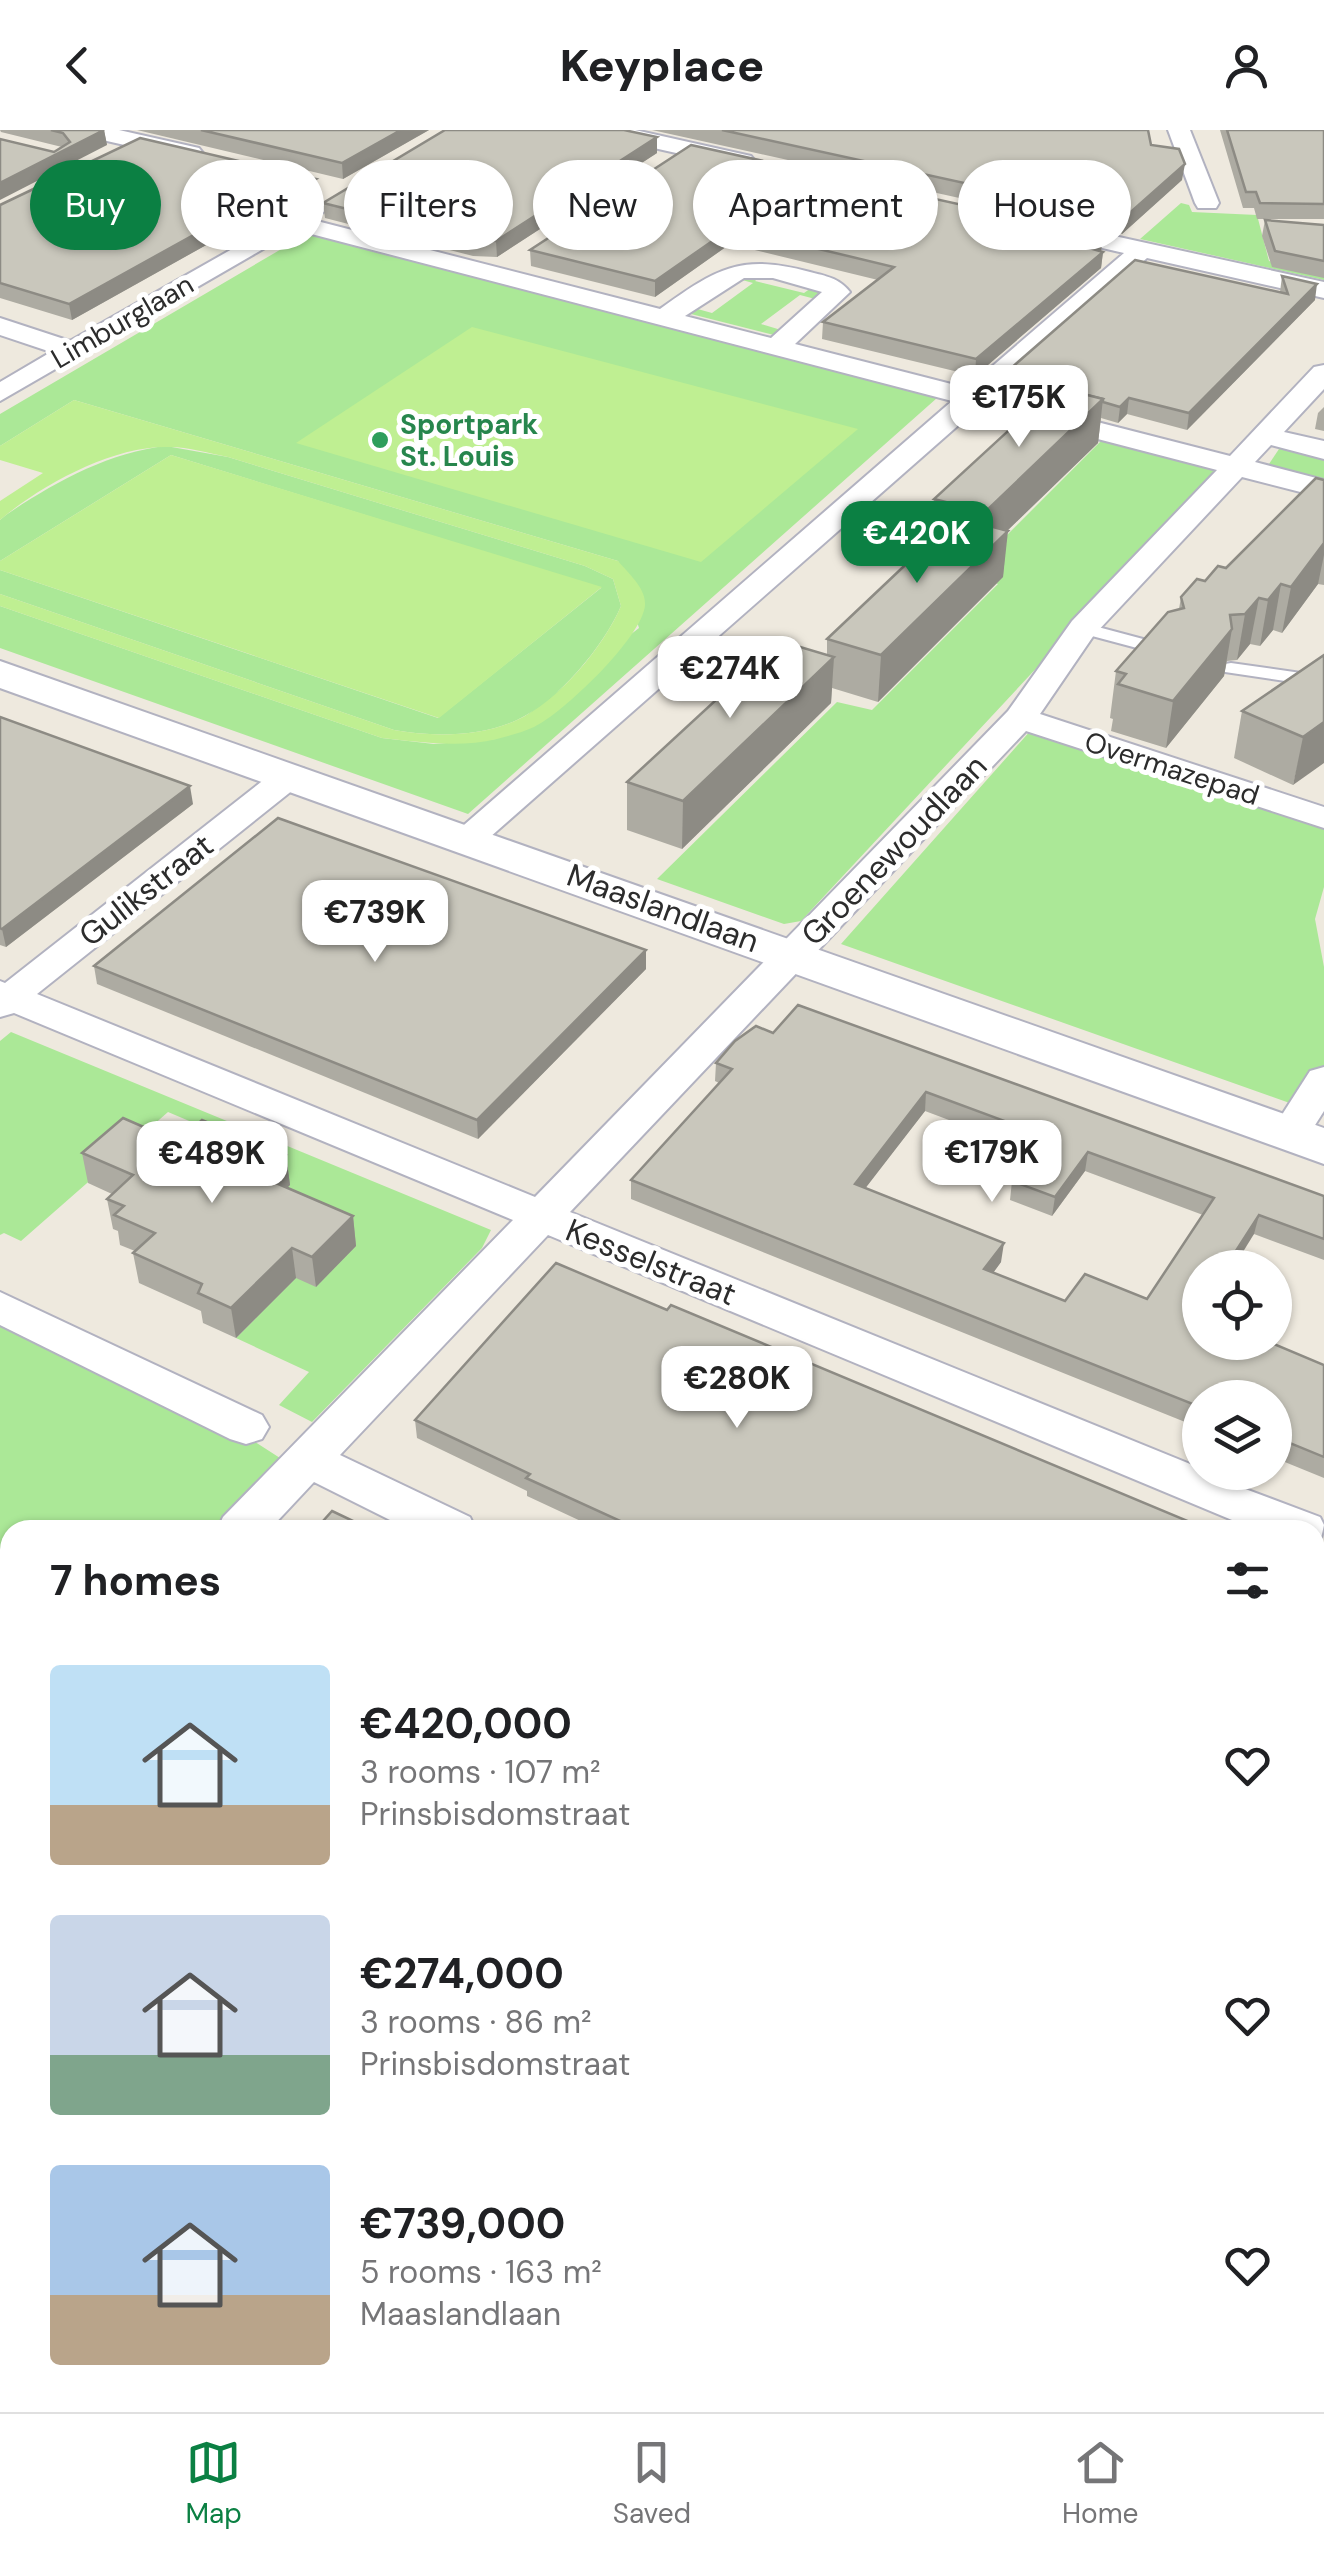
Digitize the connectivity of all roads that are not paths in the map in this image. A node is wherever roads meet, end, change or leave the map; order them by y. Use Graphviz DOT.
graph roads {
  1 [pos="604,130"];
  2 [pos="1179,130"];
  3 [pos="104,141"];
  4 [pos="686,148"];
  5 [pos="216,159"];
  6 [pos="669,160"];
  7 [pos="740,160"];
  8 [pos="334,199"];
  9 [pos="1207,203"];
  10 [pos="324,204"];
  11 [pos="324,230"];
  12 [pos="1131,246"];
  13 [pos="1143,249"];
  14 [pos="243,250"];
  15 [pos="526,254"];
  16 [pos="494,275"];
  17 [pos="1324,290"];
  18 [pos="665,318"];
  19 [pos="0,326"];
  20 [pos="777,346"];
  21 [pos="70,350"];
  22 [pos="1324,373"];
  23 [pos="0,393"];
  24 [pos="970,397"];
  25 [pos="1264,434"];
  26 [pos="1324,450"];
  27 [pos="1234,464"];
  28 [pos="1324,488"];
  29 [pos="1083,628"];
  30 [pos="1167,651"];
  31 [pos="1230,668"];
  32 [pos="0,674"];
  33 [pos="1324,686"];
  34 [pos="1020,718"];
  35 [pos="291,775"];
  36 [pos="1324,818"];
  37 [pos="469,838"];
  38 [pos="794,954"];
  39 [pos="3,998"];
  40 [pos="1324,1080"];
  41 [pos="1306,1141"];
  42 [pos="543,1218"];
  43 [pos="0,1307"];
  44 [pos="246,1427"];
  45 [pos="308,1459"];
  46 [pos="250,1520"];
  47 [pos="433,1520"];
  48 [pos="1279,1520"];
  1 -- 4 [label="street"];
  2 -- 9 [label="street"];
  3 -- 5 [label="street"];
  4 -- 6 [label="street"];
  4 -- 7 [label="street"];
  8 -- 10 [label="street, Limburglaan"];
  11 -- 16 [label="street"];
  12 -- 13 [label="street"];
  13 -- 17 [label="street"];
  13 -- 24 [label="street"];
  14 -- 21 [label="street, Limburglaan"];
  15 -- 16 [label="street"];
  16 -- 18 [label="street"];
  18 -- 20 [label="street"];
  18 -- 20 [label="street"];
  19 -- 21 [label="street"];
  20 -- 24 [label="street"];
  21 -- 23 [label="street, Limburglaan"];
  22 -- 25 [label="street, Groenewoudlaan"];
  24 -- 27 [label="street"];
  24 -- 37 [label="street"];
  25 -- 26 [label="street"];
  25 -- 27 [label="street, Groenewoudlaan"];
  27 -- 28 [label="street"];
  27 -- 29 [label="street, Groenewoudlaan"];
  29 -- 30 [label="lane"];
  29 -- 34 [label="street, Groenewoudlaan"];
  31 -- 33 [label="lane"];
  32 -- 35 [label="street, Maaslandlaan"];
  34 -- 36 [label="street, Overmazepad"];
  34 -- 38 [label="street, Groenewoudlaan"];
  35 -- 37 [label="street, Maaslandlaan"];
  35 -- 39 [label="street, Gulikstraat"];
  37 -- 38 [label="street, Maaslandlaan"];
  38 -- 41 [label="street, Maaslandlaan"];
  38 -- 42 [label="street, Groenewoudlaan"];
  39 -- 42 [label="street, Kesselstraat"];
  40 -- 41 [label="street"];
  42 -- 45 [label="street, Groenewoudlaan"];
  42 -- 48 [label="street, Kesselstraat"];
  43 -- 44 [label="street"];
  45 -- 46 [label="street, Groenewoudlaan"];
  45 -- 47 [label="street"];
}
